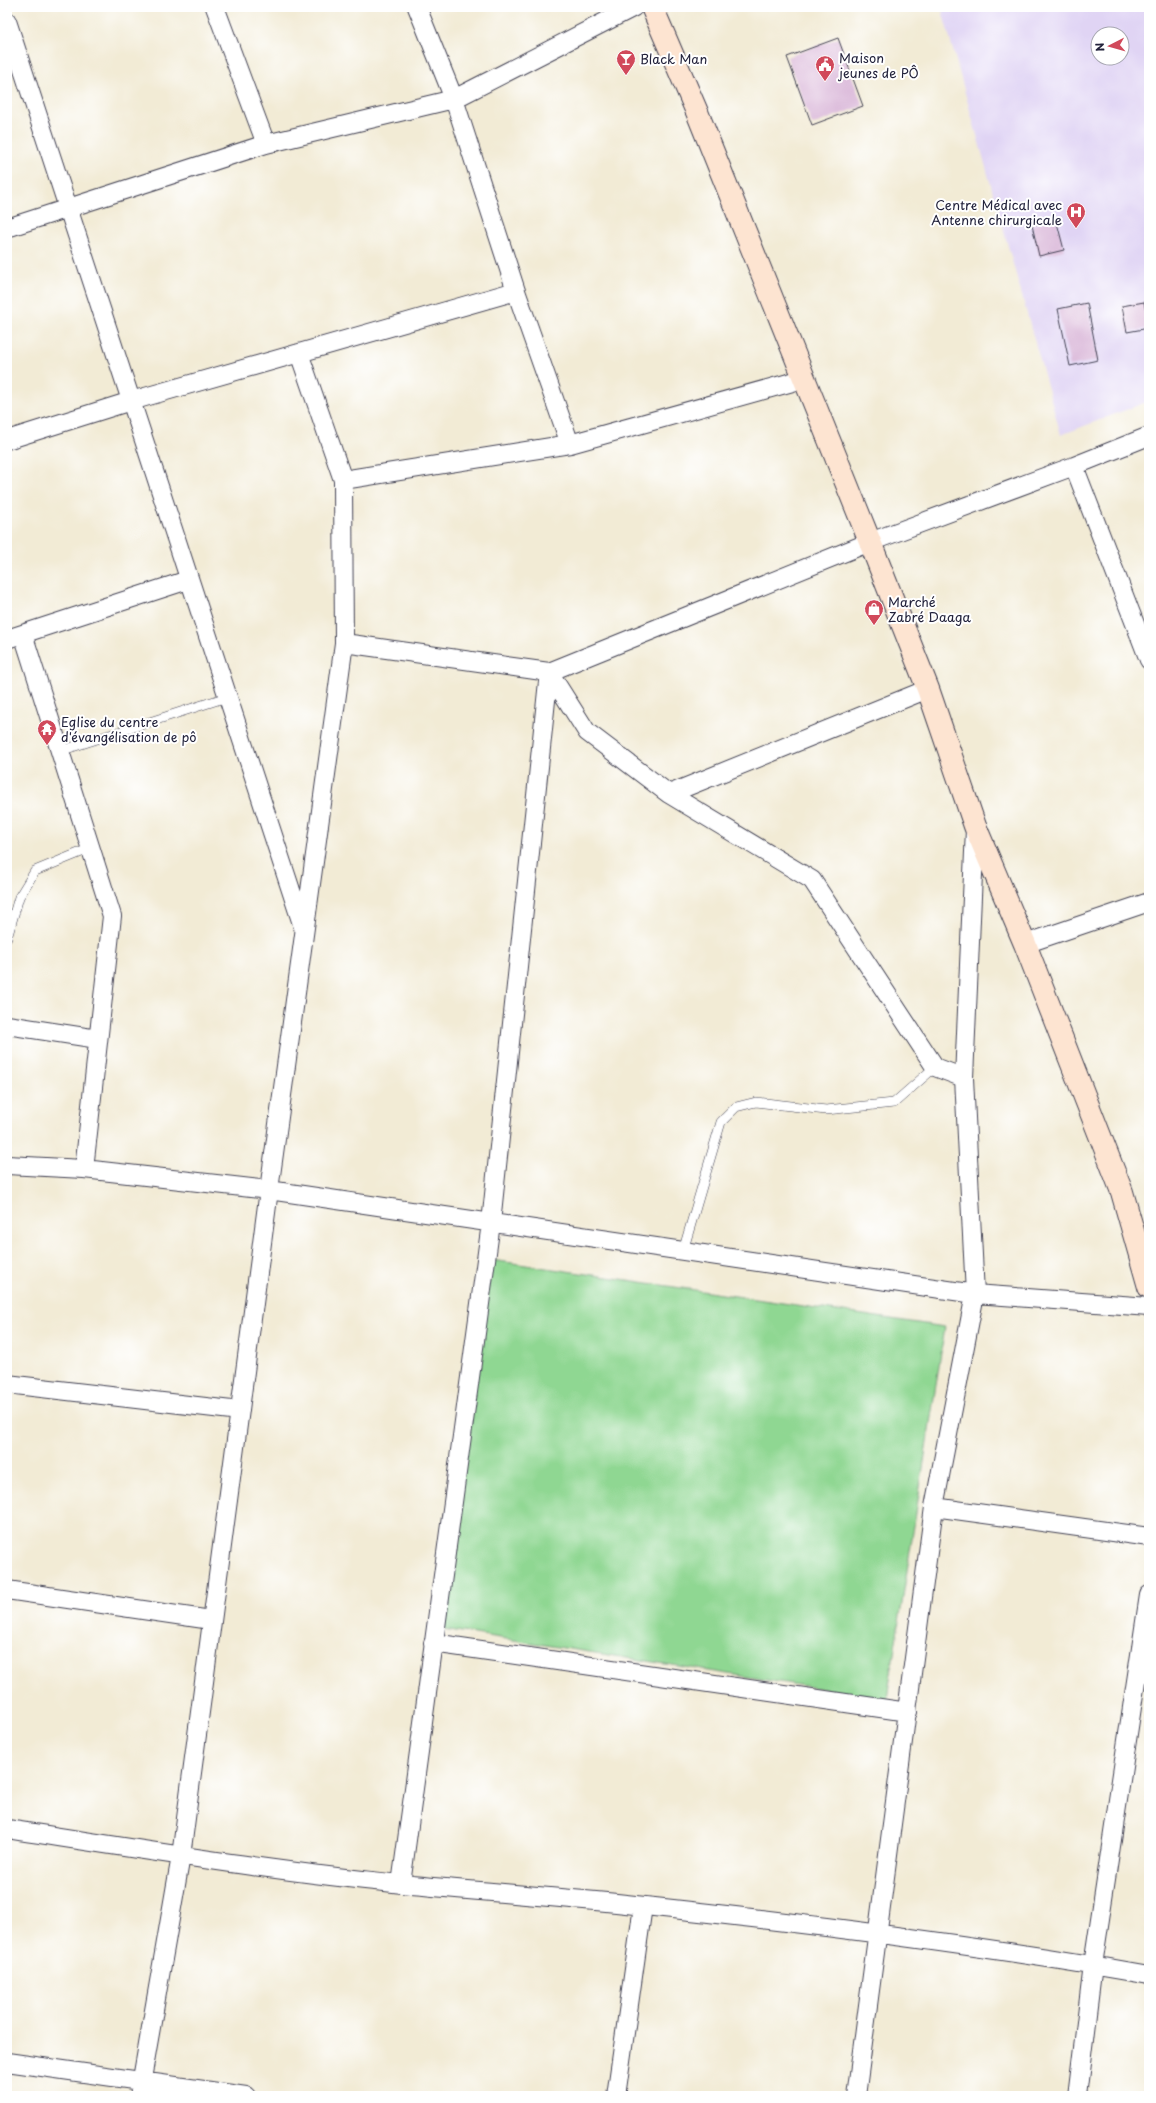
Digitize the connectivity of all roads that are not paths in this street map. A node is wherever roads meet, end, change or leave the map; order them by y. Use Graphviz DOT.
graph roads {
  1 [pos="215,7"];
  2 [pos="417,7"];
  3 [pos="634,7"];
  4 [pos="652,7"];
  5 [pos="7,21"];
  6 [pos="454,99"];
  7 [pos="266,144"];
  8 [pos="68,208"];
  9 [pos="7,228"];
  10 [pos="516,291"];
  11 [pos="299,353"];
  12 [pos="804,379"];
  13 [pos="131,401"];
  14 [pos="1149,436"];
  15 [pos="7,440"];
  16 [pos="570,444"];
  17 [pos="1074,466"];
  18 [pos="343,480"];
  19 [pos="870,542"];
  20 [pos="188,580"];
  21 [pos="15,637"];
  22 [pos="344,643"];
  23 [pos="1149,660"];
  24 [pos="549,672"];
  25 [pos="928,689"];
  26 [pos="227,697"];
  27 [pos="60,751"];
  28 [pos="669,794"];
  29 [pos="975,826"];
  30 [pos="90,848"];
  31 [pos="1149,902"];
  32 [pos="304,930"];
  33 [pos="7,938"];
  34 [pos="1025,944"];
  35 [pos="7,1025"];
  36 [pos="98,1038"];
  37 [pos="935,1067"];
  38 [pos="964,1078"];
  39 [pos="7,1165"];
  40 [pos="84,1169"];
  41 [pos="269,1190"];
  42 [pos="491,1223"];
  43 [pos="683,1251"];
  44 [pos="1149,1287"];
  45 [pos="975,1294"];
  46 [pos="1149,1307"];
  47 [pos="7,1384"];
  48 [pos="240,1411"];
  49 [pos="934,1507"];
  50 [pos="1149,1537"];
  51 [pos="7,1590"];
  52 [pos="1149,1595"];
  53 [pos="211,1620"];
  54 [pos="433,1643"];
  55 [pos="908,1712"];
  56 [pos="7,1830"];
  57 [pos="181,1856"];
  58 [pos="401,1884"];
  59 [pos="643,1906"];
  60 [pos="878,1935"];
  61 [pos="1093,1965"];
  62 [pos="1149,1975"];
  63 [pos="7,2062"];
  64 [pos="140,2089"];
  65 [pos="246,2096"];
  66 [pos="616,2096"];
  67 [pos="856,2096"];
  68 [pos="1077,2096"];
  1 -- 7 [label="street"];
  2 -- 6 [label="street"];
  3 -- 6 [label="street"];
  4 -- 12 [label="main road"];
  5 -- 8 [label="street"];
  6 -- 7 [label="street"];
  6 -- 10 [label="street"];
  7 -- 8 [label="street"];
  8 -- 9 [label="street"];
  8 -- 13 [label="street"];
  10 -- 11 [label="street"];
  10 -- 16 [label="street"];
  11 -- 13 [label="street"];
  11 -- 18 [label="street"];
  12 -- 16 [label="street"];
  12 -- 19 [label="main road"];
  13 -- 15 [label="street"];
  13 -- 20 [label="street"];
  14 -- 17 [label="street"];
  16 -- 18 [label="street"];
  17 -- 19 [label="street"];
  17 -- 23 [label="street"];
  18 -- 22 [label="street"];
  19 -- 24 [label="street"];
  19 -- 25 [label="main road"];
  20 -- 21 [label="street"];
  20 -- 26 [label="street"];
  21 -- 27 [label="street"];
  22 -- 24 [label="street"];
  22 -- 32 [label="street"];
  24 -- 28 [label="street"];
  24 -- 42 [label="street"];
  25 -- 28 [label="street"];
  25 -- 29 [label="main road"];
  26 -- 27 [label="lane"];
  26 -- 32 [label="street"];
  27 -- 30 [label="street"];
  28 -- 37 [label="street"];
  29 -- 34 [label="main road"];
  29 -- 38 [label="street"];
  30 -- 33 [label="lane"];
  30 -- 36 [label="street"];
  31 -- 34 [label="street"];
  32 -- 41 [label="street"];
  34 -- 44 [label="main road"];
  35 -- 36 [label="street"];
  36 -- 40 [label="street"];
  37 -- 38 [label="street"];
  37 -- 43 [label="lane"];
  38 -- 45 [label="street"];
  39 -- 40 [label="street"];
  40 -- 41 [label="street"];
  41 -- 42 [label="street"];
  41 -- 48 [label="street"];
  42 -- 43 [label="street"];
  42 -- 54 [label="street"];
  43 -- 45 [label="street"];
  45 -- 46 [label="street"];
  45 -- 49 [label="street"];
  47 -- 48 [label="street"];
  48 -- 53 [label="street"];
  49 -- 50 [label="street"];
  49 -- 55 [label="street"];
  51 -- 53 [label="street"];
  52 -- 61 [label="street"];
  53 -- 57 [label="street"];
  54 -- 55 [label="street"];
  54 -- 58 [label="street"];
  55 -- 60 [label="street"];
  56 -- 57 [label="street"];
  57 -- 58 [label="street"];
  57 -- 64 [label="street"];
  58 -- 59 [label="street"];
  59 -- 60 [label="street"];
  59 -- 66 [label="street"];
  60 -- 61 [label="street"];
  60 -- 67 [label="street"];
  61 -- 62 [label="street"];
  61 -- 68 [label="street"];
  63 -- 64 [label="street"];
  64 -- 65 [label="street"];
}
